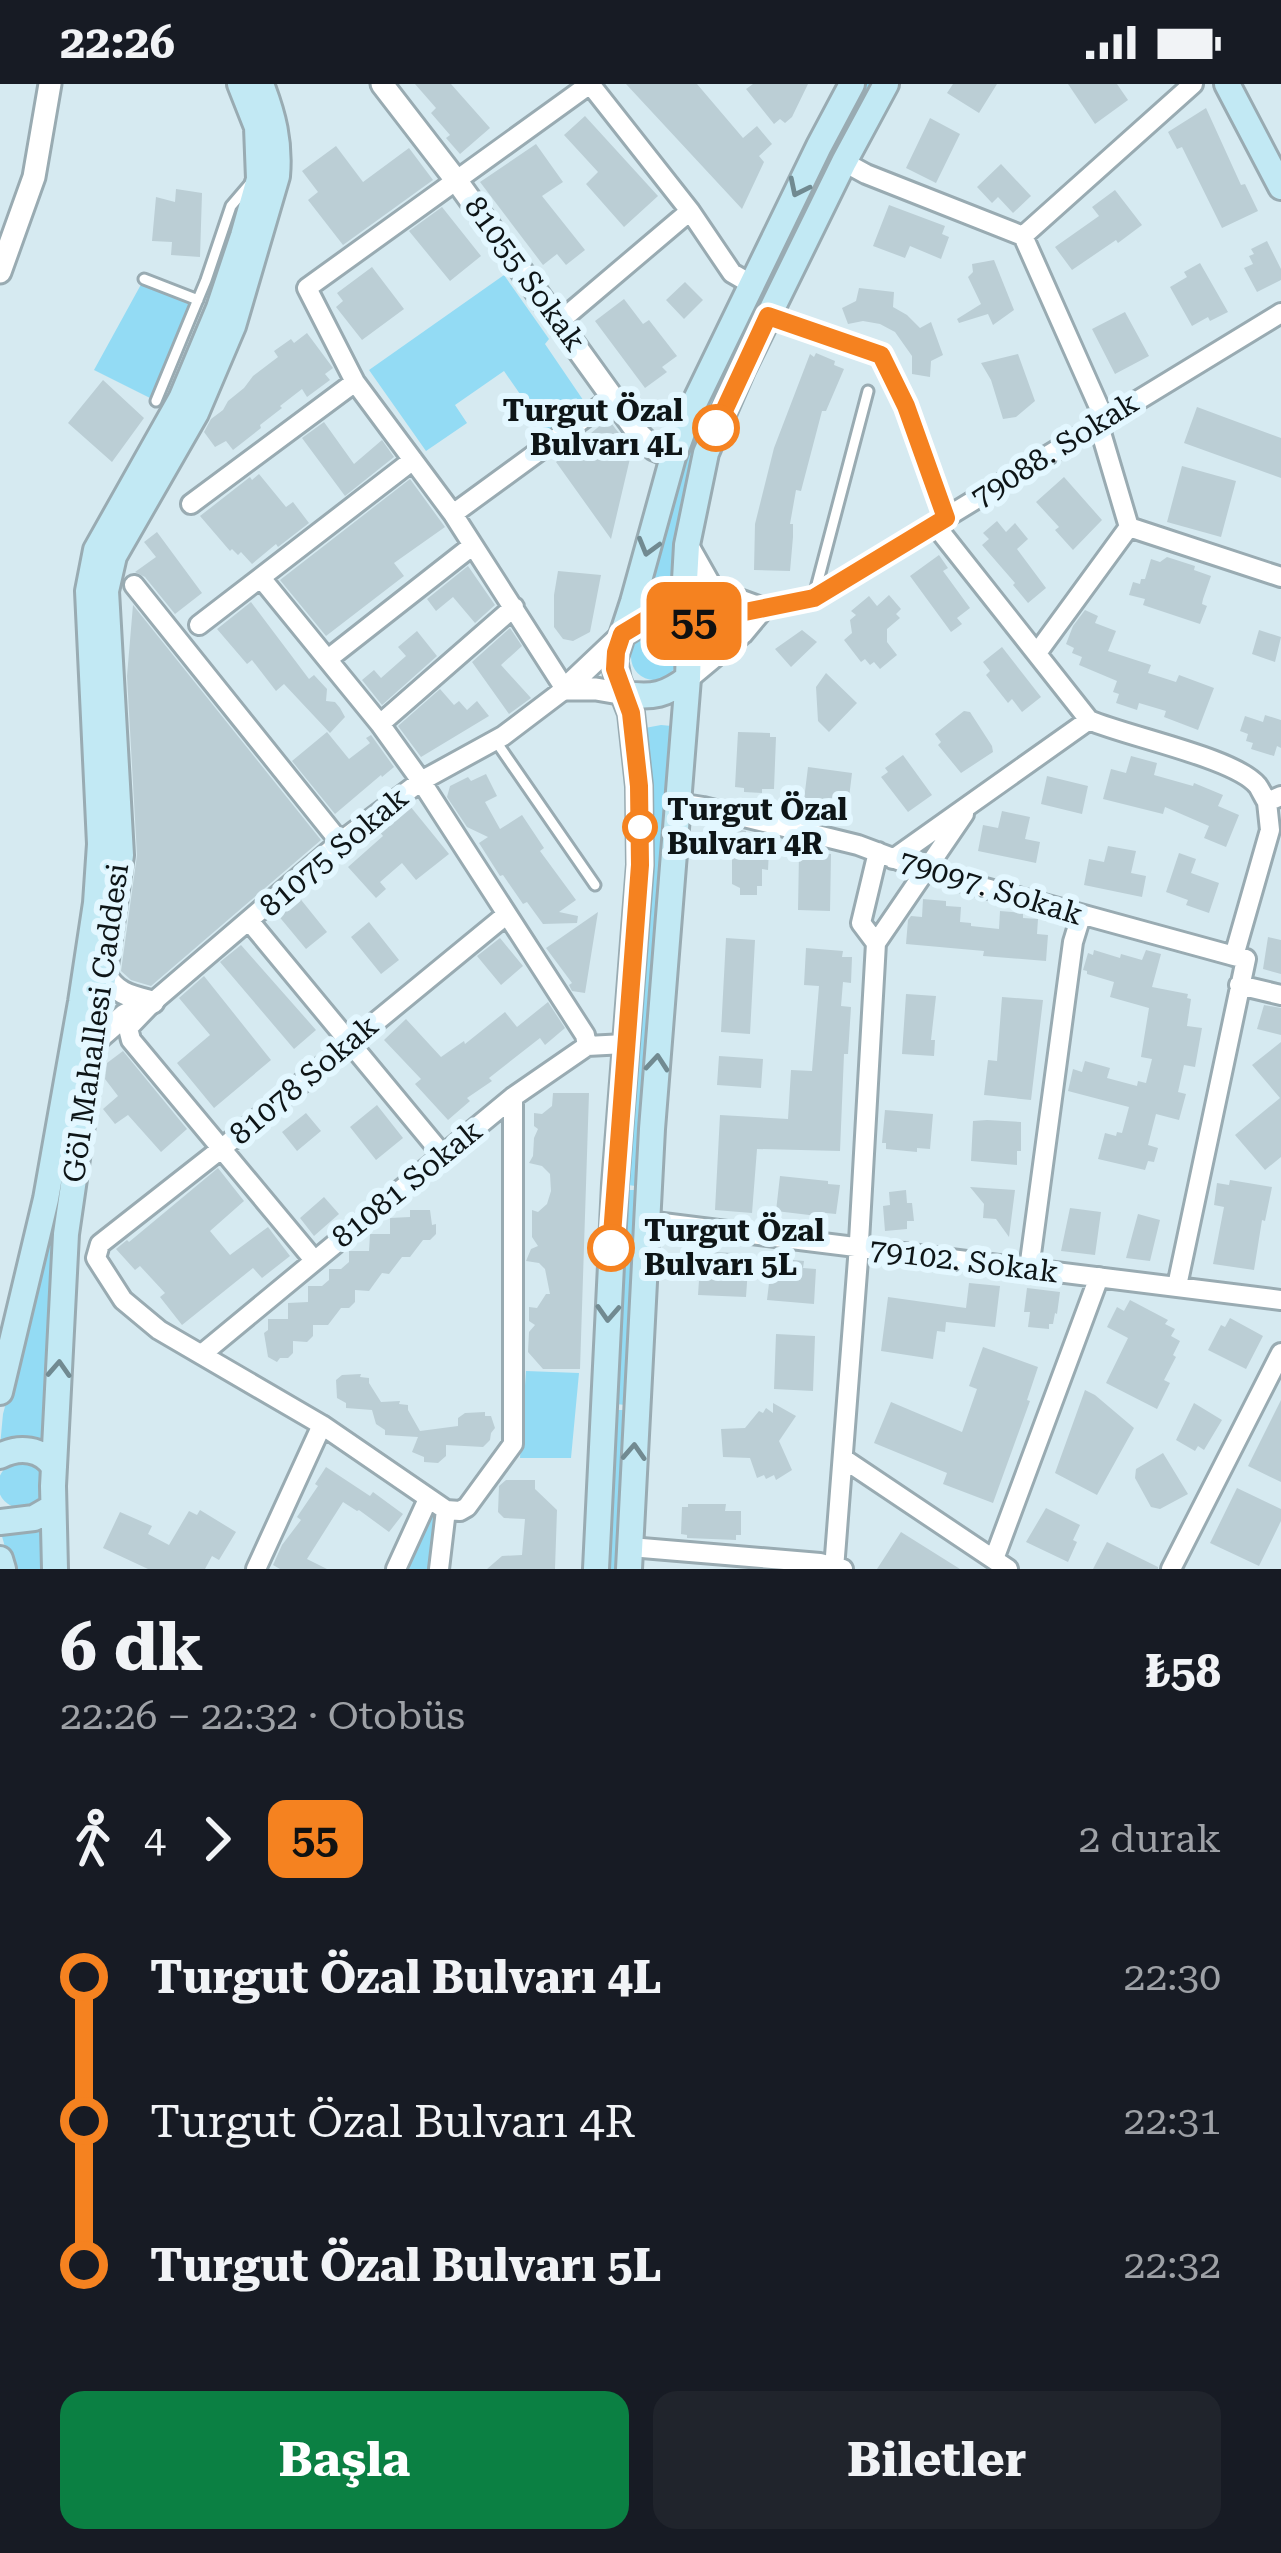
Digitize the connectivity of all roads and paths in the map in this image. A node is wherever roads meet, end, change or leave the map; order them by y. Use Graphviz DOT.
graph roads {
  1 [pos="50,84"];
  2 [pos="240,84"];
  3 [pos="261,84"];
  4 [pos="382,84"];
  5 [pos="590,84"];
  6 [pos="886,84"];
  7 [pos="1193,84"];
  8 [pos="1227,84"];
  9 [pos="1244,84"];
  10 [pos="846,86"];
  11 [pos="1281,154"];
  12 [pos="844,162"];
  13 [pos="259,179"];
  14 [pos="456,180"];
  15 [pos="1281,187"];
  16 [pos="690,211"];
  17 [pos="1023,236"];
  18 [pos="0,272"];
  19 [pos="144,279"];
  20 [pos="751,284"];
  21 [pos="198,300"];
  22 [pos="1281,313"];
  23 [pos="768,316"];
  24 [pos="559,322"];
  25 [pos="356,382"];
  26 [pos="868,391"];
  27 [pos="613,398"];
  28 [pos="156,400"];
  29 [pos="1100,422"];
  30 [pos="673,457"];
  31 [pos="413,460"];
  32 [pos="191,504"];
  33 [pos="453,514"];
  34 [pos="941,522"];
  35 [pos="1129,527"];
  36 [pos="687,545"];
  37 [pos="472,546"];
  38 [pos="1281,577"];
  39 [pos="261,578"];
  40 [pos="134,585"];
  41 [pos="814,598"];
  42 [pos="514,607"];
  43 [pos="762,610"];
  44 [pos="684,621"];
  45 [pos="199,625"];
  46 [pos="622,634"];
  47 [pos="1037,653"];
  48 [pos="328,658"];
  49 [pos="688,678"];
  50 [pos="565,689"];
  51 [pos="625,694"];
  52 [pos="1089,720"];
  53 [pos="380,724"];
  54 [pos="496,740"];
  55 [pos="421,781"];
  56 [pos="979,796"];
  57 [pos="1274,799"];
  58 [pos="678,803"];
  59 [pos="340,842"];
  60 [pos="885,855"];
  61 [pos="925,871"];
  62 [pos="596,885"];
  63 [pos="506,915"];
  64 [pos="1081,916"];
  65 [pos="250,922"];
  66 [pos="876,943"];
  67 [pos="1234,956"];
  68 [pos="105,973"];
  69 [pos="1239,985"];
  70 [pos="1281,995"];
  71 [pos="153,1002"];
  72 [pos="350,1040"];
  73 [pos="94,1042"];
  74 [pos="626,1044"];
  75 [pos="587,1046"];
  76 [pos="513,1097"];
  77 [pos="220,1149"];
  78 [pos="442,1154"];
  79 [pos="647,1221"];
  80 [pos="859,1248"];
  81 [pos="314,1260"];
  82 [pos="1029,1269"];
  83 [pos="1100,1277"];
  84 [pos="1177,1286"];
  85 [pos="1281,1300"];
  86 [pos="1281,1353"];
  87 [pos="202,1354"];
  88 [pos="0,1392"];
  89 [pos="322,1425"];
  90 [pos="0,1456"];
  91 [pos="844,1460"];
  92 [pos="54,1467"];
  93 [pos="428,1499"];
  94 [pos="53,1507"];
  95 [pos="446,1510"];
  96 [pos="0,1522"];
  97 [pos="629,1558"];
  98 [pos="0,1559"];
  99 [pos="1001,1564"];
  100 [pos="837,1568"];
  101 [pos="3,1569"];
  102 [pos="55,1569"];
  103 [pos="256,1569"];
  104 [pos="396,1569"];
  105 [pos="439,1569"];
  106 [pos="596,1569"];
  107 [pos="1171,1569"];
  1 -- 18 [label="street"];
  2 -- 13 [label="main road, Göl Mahallesi Caddesi"];
  3 -- 68 [label="main road, Göl Mahallesi Caddesi"];
  4 -- 14 [label="street, 81055 Sokak"];
  5 -- 14 [label="street"];
  5 -- 16 [label="street"];
  6 -- 12 [label="main road"];
  7 -- 17 [label="street"];
  8 -- 15 [label="main road"];
  9 -- 11 [label="main road"];
  10 -- 20 [label="main road, one-way"];
  12 -- 17 [label="street"];
  12 -- 23 [label="main road"];
  13 -- 21 [label="lane"];
  13 -- 88 [label="main road, Göl Mahallesi Caddesi"];
  14 -- 24 [label="street, 81055 Sokak"];
  14 -- 25 [label="street"];
  16 -- 20 [label="street"];
  16 -- 24 [label="street"];
  17 -- 29 [label="street"];
  19 -- 21 [label="lane"];
  20 -- 30 [label="main road"];
  21 -- 28 [label="lane"];
  22 -- 29 [label="street, 79088. Sokak"];
  23 -- 34 [label="street"];
  23 -- 36 [label="main road"];
  24 -- 27 [label="street, 81055 Sokak"];
  25 -- 31 [label="street"];
  25 -- 32 [label="street"];
  26 -- 41 [label="lane"];
  27 -- 30 [label="street, 81055 Sokak"];
  27 -- 33 [label="street"];
  29 -- 34 [label="street, 79088. Sokak"];
  29 -- 35 [label="street"];
  30 -- 46 [label="main road, one-way"];
  31 -- 33 [label="street"];
  31 -- 39 [label="street"];
  33 -- 37 [label="street"];
  34 -- 41 [label="street, 79088. Sokak"];
  34 -- 47 [label="street"];
  35 -- 38 [label="street"];
  35 -- 47 [label="street"];
  36 -- 43 [label="street"];
  36 -- 44 [label="main road"];
  37 -- 42 [label="street"];
  37 -- 48 [label="street"];
  39 -- 45 [label="street"];
  39 -- 48 [label="street"];
  40 -- 59 [label="street"];
  41 -- 43 [label="street, 79088. Sokak"];
  42 -- 50 [label="street"];
  42 -- 53 [label="street"];
  43 -- 44 [label="street"];
  43 -- 49 [label="street"];
  44 -- 46 [label="main road"];
  44 -- 49 [label="main road"];
  46 -- 50 [label="street"];
  46 -- 51 [label="main road"];
  47 -- 52 [label="street"];
  48 -- 53 [label="street"];
  49 -- 51 [label="main road"];
  49 -- 58 [label="main road"];
  50 -- 51 [label="street"];
  50 -- 54 [label="street, 81075 Sokak"];
  51 -- 74 [label="main road"];
  52 -- 56 [label="street"];
  52 -- 57 [label="street"];
  53 -- 55 [label="street"];
  54 -- 55 [label="street, 81075 Sokak"];
  54 -- 62 [label="lane"];
  55 -- 59 [label="street, 81075 Sokak"];
  55 -- 63 [label="street"];
  56 -- 60 [label="street"];
  56 -- 61 [label="street"];
  57 -- 67 [label="street"];
  58 -- 60 [label="street, 79097. Sokak"];
  79 -- 58 [label="main road, one-way"];
  59 -- 65 [label="street, 81075 Sokak"];
  60 -- 61 [label="street, 79097. Sokak"];
  60 -- 66 [label="street"];
  61 -- 64 [label="street, 79097. Sokak"];
  61 -- 66 [label="street"];
  63 -- 72 [label="street, 81078 Sokak"];
  63 -- 75 [label="street"];
  64 -- 67 [label="street, 79097. Sokak"];
  64 -- 82 [label="street"];
  65 -- 71 [label="street, 81075 Sokak"];
  65 -- 72 [label="street"];
  66 -- 80 [label="street"];
  67 -- 69 [label="street"];
  68 -- 71 [label="street"];
  68 -- 73 [label="main road, Göl Mahallesi Caddesi"];
  69 -- 70 [label="street"];
  69 -- 84 [label="street"];
  71 -- 73 [label="street"];
  71 -- 77 [label="street, 81075 Sokak"];
  72 -- 77 [label="street, 81078 Sokak"];
  72 -- 78 [label="street"];
  92 -- 73 [label="main road, Göl Mahallesi Caddesi, one-way"];
  74 -- 75 [label="street"];
  74 -- 106 [label="main road, one-way"];
  75 -- 76 [label="street, 81081 Sokak"];
  76 -- 78 [label="street, 81081 Sokak"];
  76 -- 95 [label="street"];
  77 -- 81 [label="street"];
  77 -- 87 [label="street, 81078 Sokak"];
  78 -- 81 [label="street, 81081 Sokak"];
  79 -- 80 [label="street, 79102. Sokak"];
  97 -- 79 [label="main road, one-way"];
  80 -- 82 [label="street, 79102. Sokak"];
  80 -- 91 [label="street"];
  81 -- 87 [label="street, 81081 Sokak"];
  82 -- 83 [label="street, 79102. Sokak"];
  83 -- 84 [label="street, 79102. Sokak"];
  83 -- 99 [label="street"];
  84 -- 85 [label="street, 79102. Sokak"];
  86 -- 107 [label="street"];
  87 -- 89 [label="street"];
  89 -- 93 [label="street"];
  89 -- 103 [label="street"];
  90 -- 92 [label="main road"];
  91 -- 99 [label="street"];
  91 -- 100 [label="street"];
  92 -- 94 [label="main road, Göl Mahallesi Caddesi"];
  93 -- 95 [label="street"];
  93 -- 104 [label="street"];
  94 -- 96 [label="main road"];
  94 -- 102 [label="main road, Göl Mahallesi Caddesi"];
  95 -- 105 [label="street"];
  97 -- 100 [label="street"];
  98 -- 101 [label="main road"];
}
